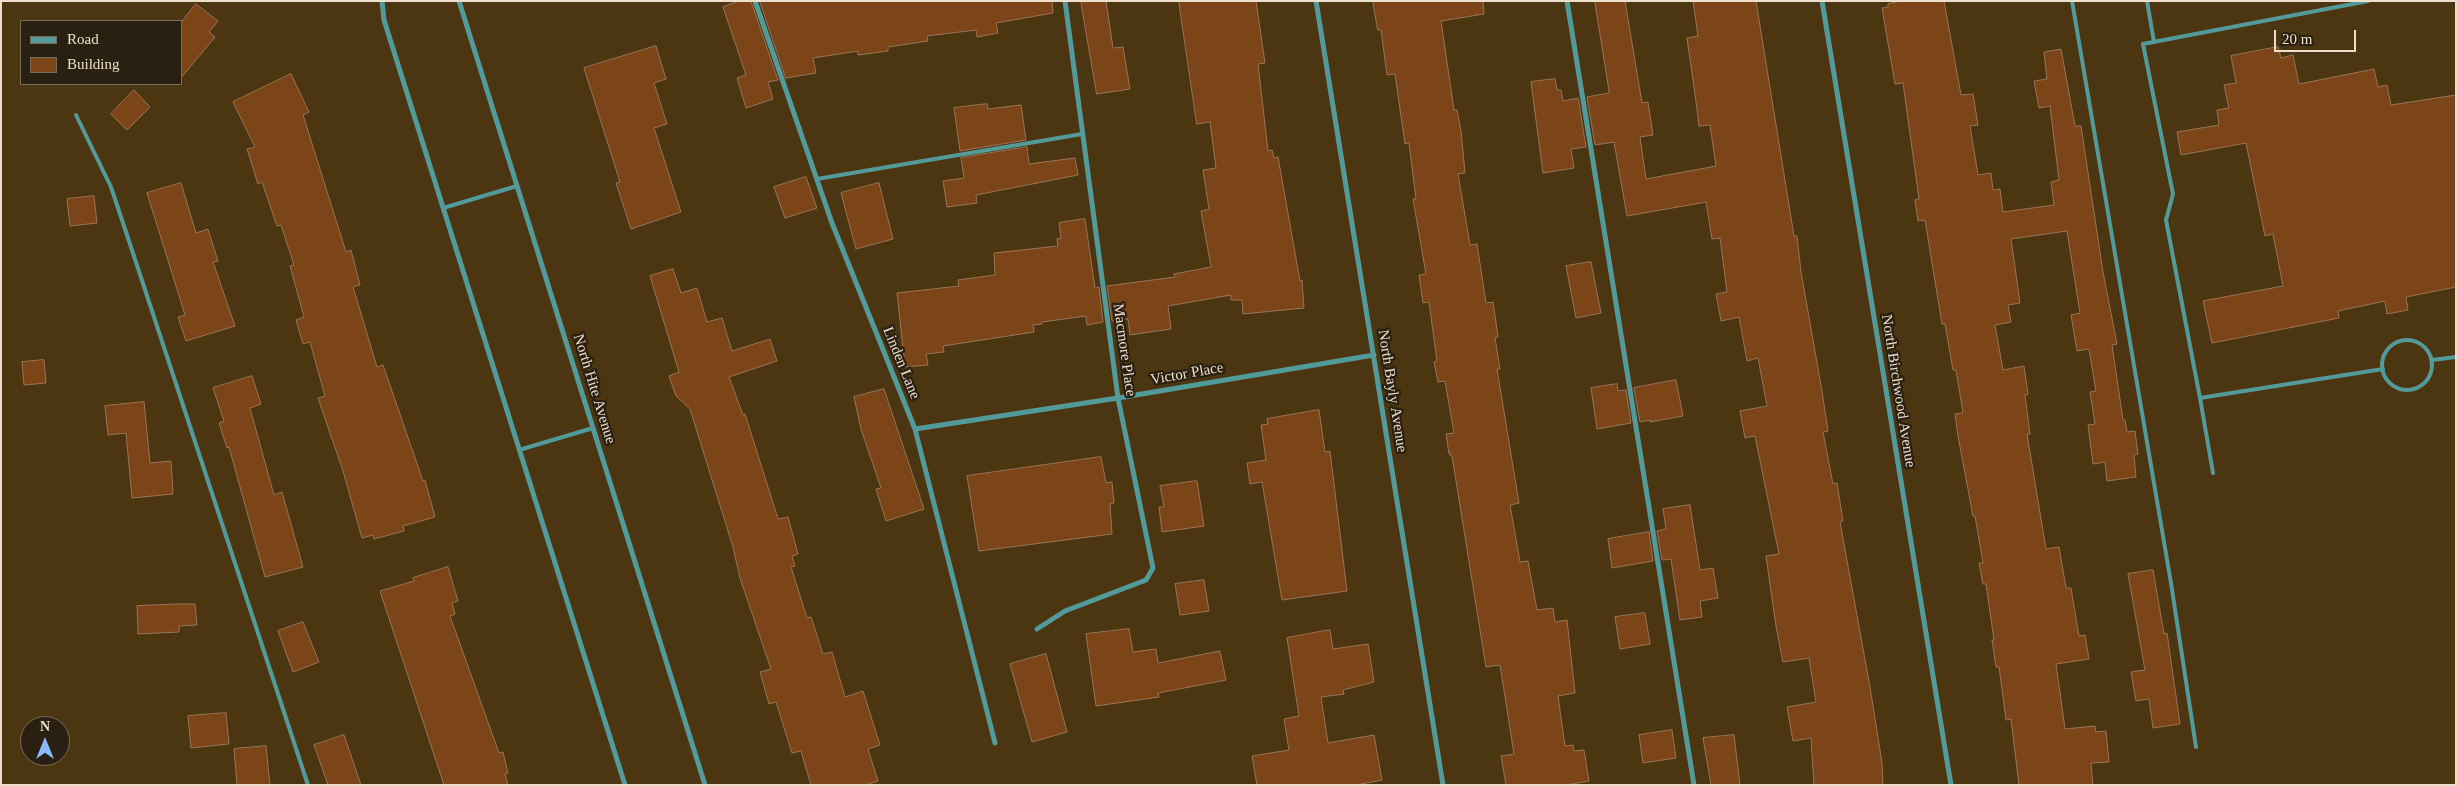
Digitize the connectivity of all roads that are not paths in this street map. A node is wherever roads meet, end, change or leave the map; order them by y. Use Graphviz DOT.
graph roads {
  1 [pos="382,1"];
  2 [pos="459,1"];
  3 [pos="755,1"];
  4 [pos="1065,1"];
  5 [pos="1316,1"];
  6 [pos="1567,1"];
  7 [pos="1822,1"];
  8 [pos="2072,1"];
  9 [pos="2147,1"];
  10 [pos="2368,1"];
  11 [pos="2154,42"];
  12 [pos="76,115"];
  13 [pos="1082,134"];
  14 [pos="816,179"];
  15 [pos="517,186"];
  16 [pos="443,208"];
  17 [pos="1374,355"];
  18 [pos="2456,357"];
  19 [pos="2432,360"];
  20 [pos="2383,369"];
  21 [pos="1118,398"];
  22 [pos="2200,398"];
  23 [pos="593,428"];
  24 [pos="915,429"];
  25 [pos="519,450"];
  26 [pos="2213,473"];
  27 [pos="1037,629"];
  28 [pos="995,743"];
  29 [pos="2196,747"];
  30 [pos="308,785"];
  31 [pos="625,785"];
  32 [pos="705,785"];
  33 [pos="1443,785"];
  34 [pos="1694,785"];
  35 [pos="1951,785"];
  1 -- 16 [label="street"];
  2 -- 15 [label="street, North Hite Avenue"];
  3 -- 14 [label="street, Linden Lane"];
  4 -- 13 [label="street, Macmore Place"];
  5 -- 17 [label="street, North Bayly Avenue"];
  6 -- 34 [label="street"];
  7 -- 35 [label="street, North Birchwood Avenue"];
  8 -- 29 [label="lane"];
  9 -- 11 [label="lane"];
  10 -- 11 [label="lane"];
  11 -- 22 [label="lane"];
  12 -- 30 [label="lane"];
  13 -- 14 [label="lane"];
  13 -- 21 [label="street, Macmore Place"];
  14 -- 24 [label="street, Linden Lane"];
  15 -- 16 [label="lane"];
  15 -- 23 [label="street, North Hite Avenue"];
  16 -- 25 [label="street"];
  17 -- 21 [label="street, Victor Place"];
  17 -- 33 [label="street, North Bayly Avenue"];
  18 -- 19 [label="lane"];
  19 -- 20 [label="lane"];
  19 -- 20 [label="lane"];
  20 -- 22 [label="lane"];
  21 -- 24 [label="street, Victor Place"];
  21 -- 27 [label="street, Macmore Place"];
  22 -- 26 [label="lane"];
  23 -- 25 [label="lane"];
  23 -- 32 [label="street, North Hite Avenue"];
  24 -- 28 [label="street, Linden Lane"];
  25 -- 31 [label="street"];
}
